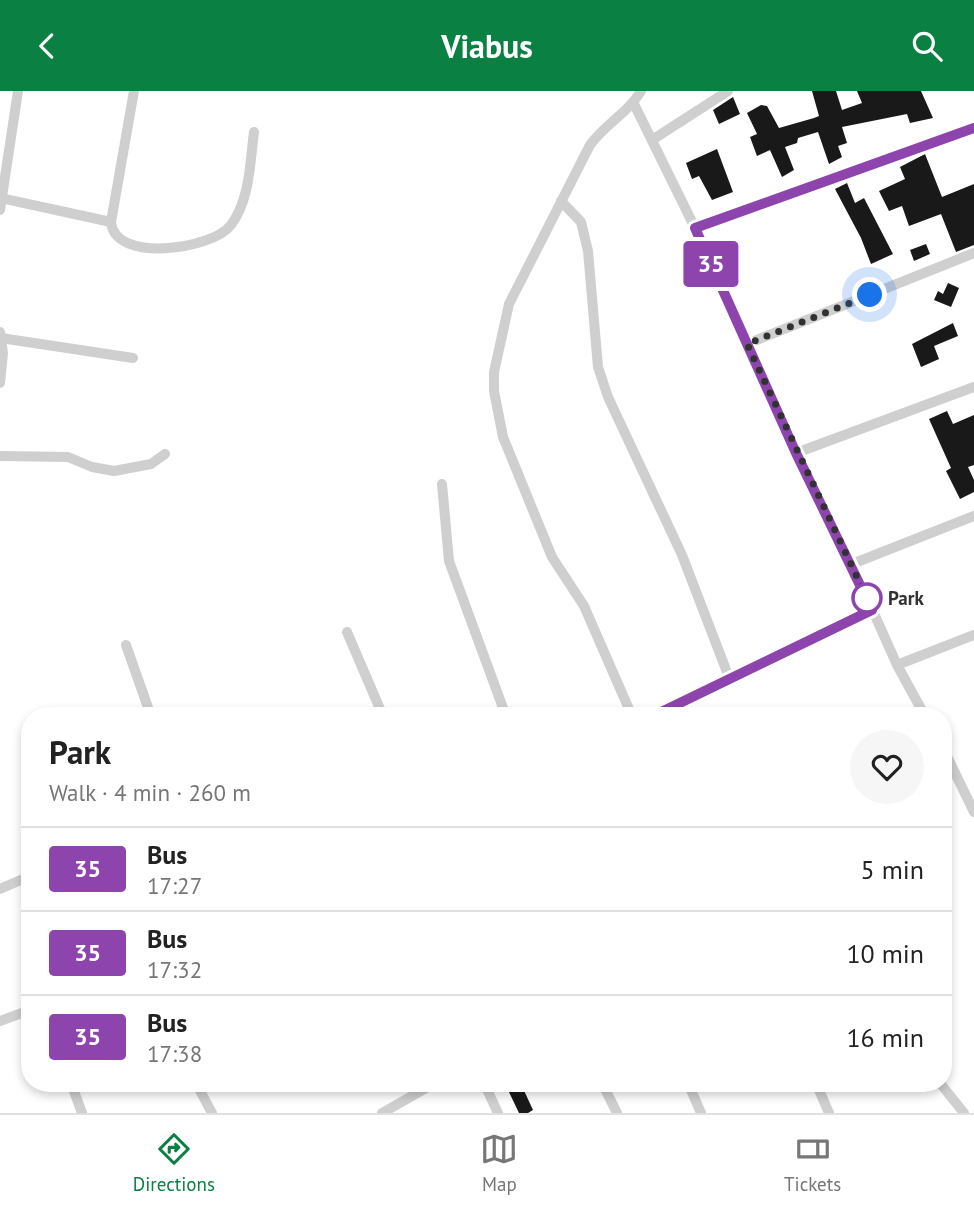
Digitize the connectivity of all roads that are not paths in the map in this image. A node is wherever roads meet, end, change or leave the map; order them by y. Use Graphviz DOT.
graph roads {
  1 [pos="18,91"];
  2 [pos="134,91"];
  3 [pos="642,91"];
  4 [pos="728,91"];
  5 [pos="634,104"];
  6 [pos="974,128"];
  7 [pos="254,132"];
  8 [pos="652,140"];
  9 [pos="1,198"];
  10 [pos="561,201"];
  11 [pos="0,210"];
  12 [pos="111,222"];
  13 [pos="695,228"];
  14 [pos="974,253"];
  15 [pos="1,335"];
  16 [pos="747,344"];
  17 [pos="134,359"];
  18 [pos="0,383"];
  19 [pos="974,387"];
  20 [pos="796,453"];
  21 [pos="165,454"];
  22 [pos="0,456"];
  23 [pos="442,484"];
  24 [pos="974,516"];
  25 [pos="852,564"];
  26 [pos="872,610"];
  27 [pos="347,632"];
  28 [pos="974,635"];
  29 [pos="126,645"];
  30 [pos="897,665"];
  31 [pos="730,680"];
  32 [pos="148,707"];
  33 [pos="379,707"];
  34 [pos="503,707"];
  35 [pos="628,707"];
  36 [pos="672,707"];
  37 [pos="920,707"];
  38 [pos="952,762"];
  39 [pos="969,788"];
  40 [pos="974,812"];
  41 [pos="21,880"];
  42 [pos="0,889"];
  43 [pos="21,1013"];
  44 [pos="0,1021"];
  45 [pos="74,1092"];
  46 [pos="201,1092"];
  47 [pos="420,1092"];
  48 [pos="488,1092"];
  49 [pos="606,1092"];
  50 [pos="692,1092"];
  51 [pos="820,1092"];
  52 [pos="947,1092"];
  53 [pos="406,1101"];
  54 [pos="82,1113"];
  55 [pos="212,1113"];
  56 [pos="382,1113"];
  57 [pos="412,1113"];
  58 [pos="498,1113"];
  59 [pos="617,1113"];
  60 [pos="701,1113"];
  61 [pos="829,1113"];
  62 [pos="964,1113"];
  1 -- 9 [label="street"];
  2 -- 12 [label="street"];
  3 -- 5 [label="street"];
  4 -- 8 [label="street"];
  5 -- 8 [label="street"];
  5 -- 10 [label="street"];
  6 -- 13 [label="street"];
  7 -- 12 [label="street"];
  8 -- 13 [label="street"];
  9 -- 11 [label="street"];
  9 -- 12 [label="street"];
  10 -- 31 [label="street"];
  10 -- 35 [label="street"];
  13 -- 16 [label="street"];
  14 -- 16 [label="street"];
  15 -- 17 [label="street"];
  15 -- 18 [label="street"];
  16 -- 20 [label="street"];
  19 -- 20 [label="street"];
  20 -- 25 [label="street"];
  21 -- 22 [label="street"];
  23 -- 34 [label="street"];
  24 -- 25 [label="street"];
  25 -- 26 [label="street"];
  26 -- 30 [label="street"];
  26 -- 31 [label="street"];
  27 -- 33 [label="street"];
  28 -- 30 [label="street"];
  29 -- 32 [label="street"];
  30 -- 37 [label="street"];
  31 -- 36 [label="street"];
  38 -- 39 [label="street"];
  39 -- 40 [label="street"];
  41 -- 42 [label="street"];
  43 -- 44 [label="street"];
  45 -- 54 [label="street"];
  46 -- 55 [label="street"];
  47 -- 53 [label="street"];
  48 -- 58 [label="street"];
  49 -- 59 [label="street"];
  50 -- 60 [label="street"];
  51 -- 61 [label="street"];
  52 -- 62 [label="street"];
  53 -- 56 [label="street"];
  53 -- 57 [label="street"];
}
